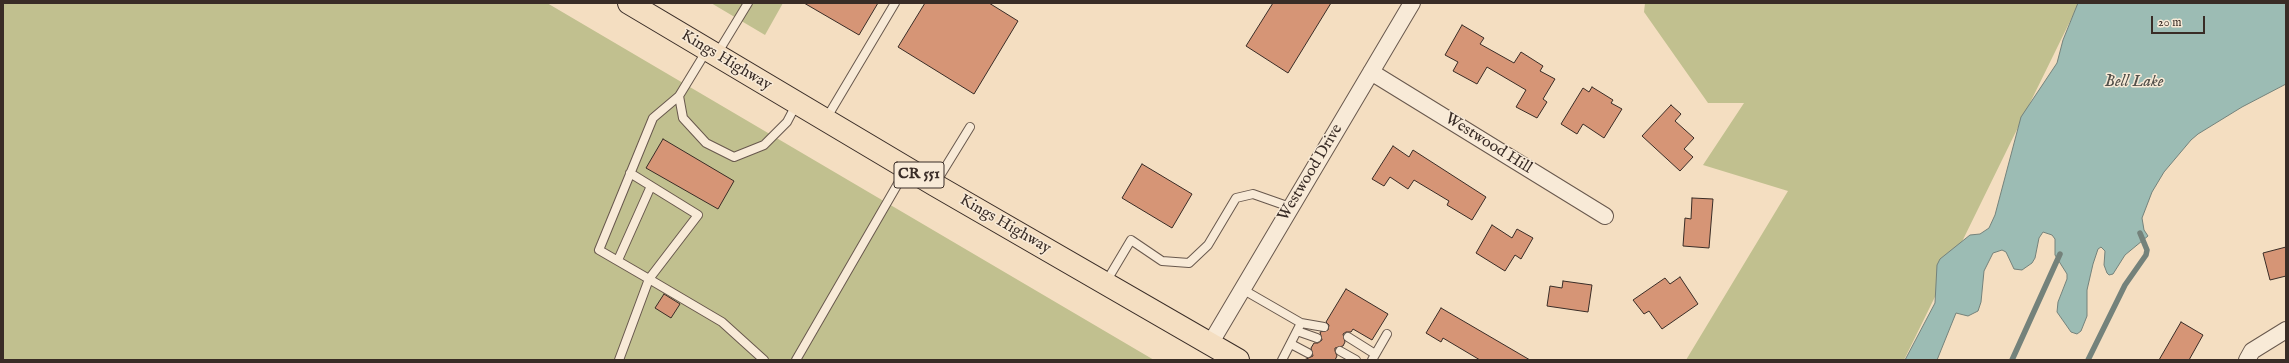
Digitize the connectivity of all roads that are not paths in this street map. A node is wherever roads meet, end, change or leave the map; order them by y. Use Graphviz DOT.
graph roads {
  1 [pos="629,3"];
  2 [pos="748,3"];
  3 [pos="895,3"];
  4 [pos="1412,3"];
  5 [pos="712,52"];
  6 [pos="1371,72"];
  7 [pos="679,96"];
  8 [pos="797,103"];
  9 [pos="825,119"];
  10 [pos="970,127"];
  11 [pos="907,168"];
  12 [pos="630,174"];
  13 [pos="935,185"];
  14 [pos="651,186"];
  15 [pos="1290,206"];
  16 [pos="1605,216"];
  17 [pos="618,260"];
  18 [pos="649,279"];
  19 [pos="1104,284"];
  20 [pos="1242,289"];
  21 [pos="1301,323"];
  22 [pos="1324,327"];
  23 [pos="2286,330"];
  24 [pos="1297,331"];
  25 [pos="1387,334"];
  26 [pos="1348,337"];
  27 [pos="1317,338"];
  28 [pos="1210,344"];
  29 [pos="1291,344"];
  30 [pos="1340,351"];
  31 [pos="1308,353"];
  32 [pos="1373,357"];
  33 [pos="619,360"];
  34 [pos="764,360"];
  35 [pos="796,360"];
  36 [pos="1238,360"];
  37 [pos="1282,360"];
  38 [pos="1356,360"];
  39 [pos="2247,360"];
  1 -- 5 [label="main road, Kings Highway / CR 551"];
  2 -- 5 [label="lane"];
  3 -- 9 [label="lane"];
  4 -- 6 [label="street, Westwood Drive"];
  5 -- 7 [label="lane"];
  5 -- 8 [label="main road, Kings Highway / CR 551"];
  6 -- 15 [label="street, Westwood Drive"];
  6 -- 16 [label="street, Westwood Hill"];
  7 -- 8 [label="lane"];
  7 -- 12 [label="lane"];
  8 -- 9 [label="main road, Kings Highway / CR 551"];
  9 -- 11 [label="main road, Kings Highway / CR 551"];
  10 -- 13 [label="lane"];
  11 -- 13 [label="main road, Kings Highway / CR 551"];
  11 -- 35 [label="lane"];
  12 -- 14 [label="lane"];
  12 -- 17 [label="lane"];
  13 -- 19 [label="main road, Kings Highway / CR 551"];
  14 -- 17 [label="lane"];
  14 -- 18 [label="lane"];
  15 -- 19 [label="lane"];
  15 -- 20 [label="street, Westwood Drive"];
  17 -- 18 [label="lane"];
  18 -- 33 [label="lane"];
  18 -- 34 [label="lane"];
  19 -- 28 [label="main road, Kings Highway / CR 551"];
  20 -- 21 [label="lane"];
  20 -- 28 [label="street, Westwood Drive"];
  21 -- 22 [label="lane"];
  21 -- 24 [label="lane"];
  23 -- 39 [label="street"];
  24 -- 27 [label="lane"];
  24 -- 29 [label="lane"];
  25 -- 32 [label="lane"];
  26 -- 32 [label="lane"];
  28 -- 36 [label="main road, Kings Highway / CR 551"];
  29 -- 31 [label="lane"];
  29 -- 37 [label="lane"];
  30 -- 38 [label="lane"];
}
